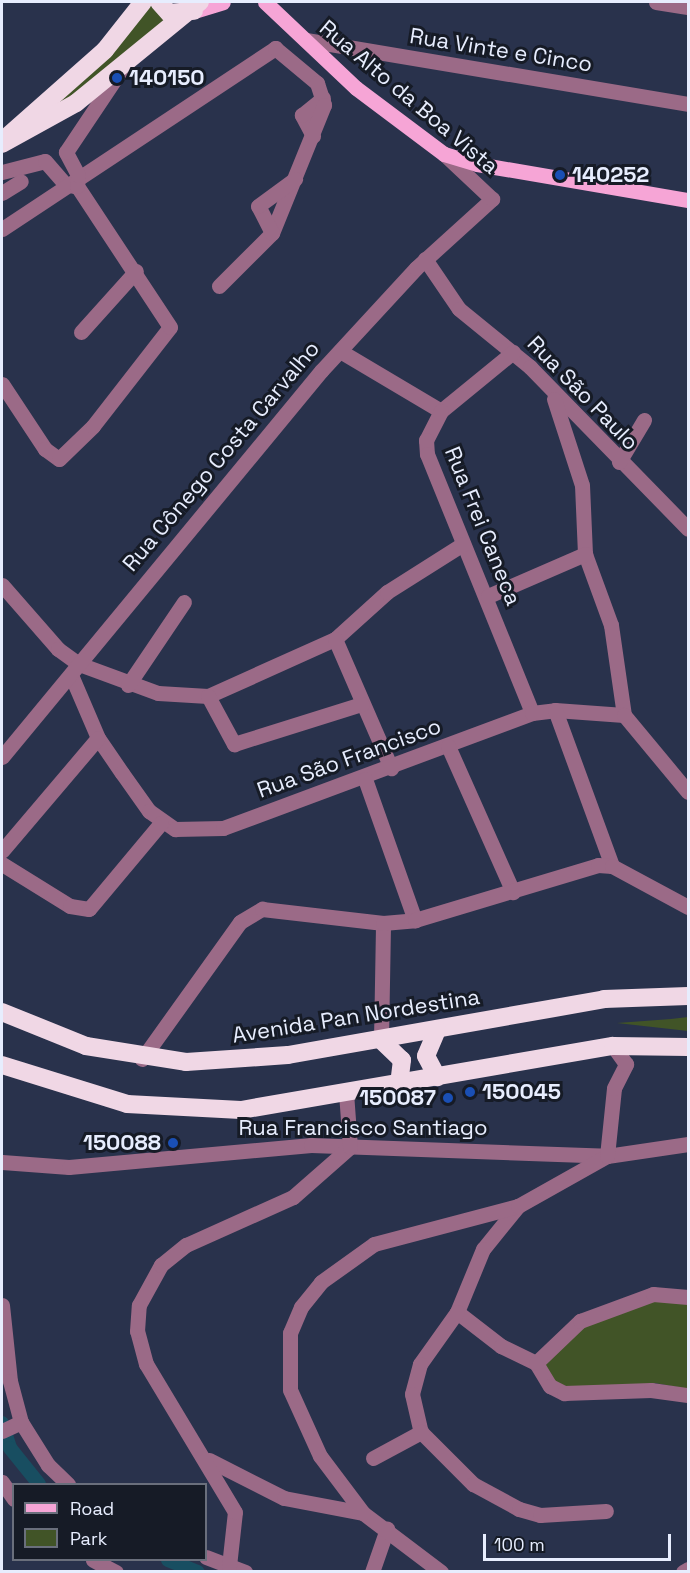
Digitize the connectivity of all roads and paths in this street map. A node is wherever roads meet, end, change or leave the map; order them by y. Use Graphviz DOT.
graph roads {
  1 [pos="143,2"];
  2 [pos="159,2"];
  3 [pos="223,2"];
  4 [pos="249,2"];
  5 [pos="656,2"];
  6 [pos="270,3"];
  7 [pos="197,6"];
  8 [pos="688,7"];
  9 [pos="306,40"];
  10 [pos="124,65"];
  11 [pos="688,104"];
  12 [pos="2,143"];
  13 [pos="444,154"];
  14 [pos="2,172"];
  15 [pos="295,179"];
  16 [pos="21,181"];
  17 [pos="74,182"];
  18 [pos="2,193"];
  19 [pos="492,199"];
  20 [pos="688,200"];
  21 [pos="2,228"];
  22 [pos="272,232"];
  23 [pos="426,259"];
  24 [pos="136,271"];
  25 [pos="219,286"];
  26 [pos="81,332"];
  27 [pos="340,351"];
  28 [pos="513,352"];
  29 [pos="2,384"];
  30 [pos="549,386"];
  31 [pos="441,411"];
  32 [pos="644,420"];
  33 [pos="619,462"];
  34 [pos="688,529"];
  35 [pos="463,544"];
  36 [pos="585,554"];
  37 [pos="2,585"];
  38 [pos="488,596"];
  39 [pos="184,602"];
  40 [pos="335,639"];
  41 [pos="75,669"];
  42 [pos="128,685"];
  43 [pos="208,696"];
  44 [pos="362,704"];
  45 [pos="555,710"];
  46 [pos="532,712"];
  47 [pos="624,715"];
  48 [pos="98,738"];
  49 [pos="448,746"];
  50 [pos="2,758"];
  51 [pos="391,768"];
  52 [pos="365,779"];
  53 [pos="688,792"];
  54 [pos="161,823"];
  55 [pos="2,851"];
  56 [pos="2,864"];
  57 [pos="612,866"];
  58 [pos="513,892"];
  59 [pos="688,907"];
  60 [pos="414,920"];
  61 [pos="383,923"];
  62 [pos="688,996"];
  63 [pos="2,1012"];
  64 [pos="437,1030"];
  65 [pos="381,1040"];
  66 [pos="613,1046"];
  67 [pos="688,1047"];
  68 [pos="142,1059"];
  69 [pos="2,1065"];
  70 [pos="437,1077"];
  71 [pos="399,1084"];
  72 [pos="346,1094"];
  73 [pos="688,1144"];
  74 [pos="350,1147"];
  75 [pos="607,1156"];
  76 [pos="2,1162"];
  77 [pos="518,1206"];
  78 [pos="688,1297"];
  79 [pos="2,1305"];
  80 [pos="457,1312"];
  81 [pos="536,1363"];
  82 [pos="688,1395"];
  83 [pos="11,1427"];
  84 [pos="421,1432"];
  85 [pos="203,1456"];
  86 [pos="373,1458"];
  87 [pos="2,1482"];
  88 [pos="66,1483"];
  89 [pos="12,1496"];
  90 [pos="606,1511"];
  91 [pos="363,1513"];
  92 [pos="387,1529"];
  93 [pos="207,1557"];
  94 [pos="95,1561"];
  95 [pos="229,1566"];
  96 [pos="688,1569"];
  97 [pos="116,1572"];
  98 [pos="245,1572"];
  99 [pos="372,1572"];
  100 [pos="441,1572"];
  101 [pos="683,1572"];
  1 -- 12 [label="highway"];
  2 -- 7 [label="highway"];
  3 -- 7 [label="main road"];
  4 -- 6 [label="main road, Rua Alto da Boa Vista"];
  5 -- 8 [label="street"];
  6 -- 9 [label="main road, Rua Alto da Boa Vista"];
  7 -- 10 [label="highway"];
  9 -- 11 [label="street, Rua Vinte e Cinco"];
  9 -- 13 [label="main road, Rua Alto da Boa Vista"];
  10 -- 12 [label="highway"];
  10 -- 17 [label="street"];
  13 -- 19 [label="street, Rua Alto da Boa Vista"];
  13 -- 20 [label="main road"];
  14 -- 17 [label="street"];
  15 -- 17 [label="street"];
  15 -- 22 [label="street"];
  15 -- 22 [label="street"];
  16 -- 18 [label="street"];
  17 -- 21 [label="street"];
  17 -- 24 [label="street"];
  19 -- 23 [label="street, Rua Cônego Costa Carvalho"];
  22 -- 25 [label="street"];
  23 -- 27 [label="street, Rua Cônego Costa Carvalho"];
  23 -- 28 [label="street, Rua São Paulo"];
  24 -- 26 [label="street"];
  24 -- 29 [label="street"];
  27 -- 31 [label="street"];
  27 -- 41 [label="street, Rua Cônego Costa Carvalho"];
  28 -- 30 [label="street, Rua São Paulo"];
  28 -- 31 [label="street, Rua Frei Caneca"];
  30 -- 33 [label="street, Rua São Paulo"];
  30 -- 36 [label="street"];
  31 -- 35 [label="street, Rua Frei Caneca"];
  32 -- 33 [label="street"];
  33 -- 34 [label="street, Rua São Paulo"];
  35 -- 38 [label="street, Rua Frei Caneca"];
  35 -- 40 [label="street"];
  36 -- 38 [label="street"];
  36 -- 47 [label="street"];
  37 -- 41 [label="street"];
  38 -- 46 [label="street, Rua Frei Caneca"];
  39 -- 42 [label="street"];
  40 -- 43 [label="street"];
  40 -- 44 [label="street"];
  41 -- 42 [label="street"];
  41 -- 48 [label="street"];
  41 -- 50 [label="street, Rua Cônego Costa Carvalho"];
  42 -- 43 [label="street"];
  43 -- 44 [label="street"];
  44 -- 51 [label="street"];
  45 -- 46 [label="street, Rua São Francisco"];
  45 -- 47 [label="street, Rua São Francisco"];
  45 -- 57 [label="street"];
  46 -- 49 [label="street, Rua São Francisco"];
  47 -- 53 [label="street"];
  48 -- 54 [label="street"];
  48 -- 55 [label="street"];
  49 -- 51 [label="street, Rua São Francisco"];
  49 -- 58 [label="street"];
  51 -- 52 [label="street, Rua São Francisco"];
  52 -- 54 [label="street, Rua São Francisco"];
  52 -- 60 [label="street"];
  54 -- 56 [label="street"];
  57 -- 58 [label="street"];
  57 -- 59 [label="street"];
  58 -- 60 [label="street"];
  60 -- 61 [label="street"];
  61 -- 65 [label="street"];
  61 -- 68 [label="street"];
  62 -- 64 [label="highway, Avenida Pan Nordestina"];
  63 -- 68 [label="highway, Avenida Pan Nordestina"];
  64 -- 65 [label="highway, Avenida Pan Nordestina"];
  64 -- 70 [label="highway"];
  65 -- 68 [label="highway, Avenida Pan Nordestina"];
  65 -- 71 [label="highway"];
  66 -- 67 [label="highway"];
  66 -- 70 [label="highway"];
  66 -- 75 [label="street"];
  69 -- 72 [label="highway"];
  70 -- 71 [label="highway"];
  71 -- 72 [label="highway"];
  72 -- 74 [label="street"];
  73 -- 75 [label="street, Rua Francisco Santiago"];
  74 -- 75 [label="street, Rua Francisco Santiago"];
  74 -- 76 [label="street, Rua Francisco Santiago"];
  74 -- 85 [label="street"];
  75 -- 77 [label="street"];
  77 -- 80 [label="street"];
  77 -- 91 [label="street"];
  78 -- 81 [label="street"];
  79 -- 83 [label="street"];
  80 -- 81 [label="street"];
  80 -- 84 [label="street"];
  81 -- 82 [label="street"];
  83 -- 88 [label="street"];
  84 -- 86 [label="street"];
  84 -- 90 [label="street"];
  85 -- 91 [label="street"];
  85 -- 95 [label="street"];
  87 -- 89 [label="street"];
  91 -- 92 [label="street"];
  92 -- 99 [label="street"];
  92 -- 100 [label="street"];
  93 -- 95 [label="street"];
  94 -- 97 [label="street"];
  95 -- 98 [label="street"];
  96 -- 101 [label="street"];
}
